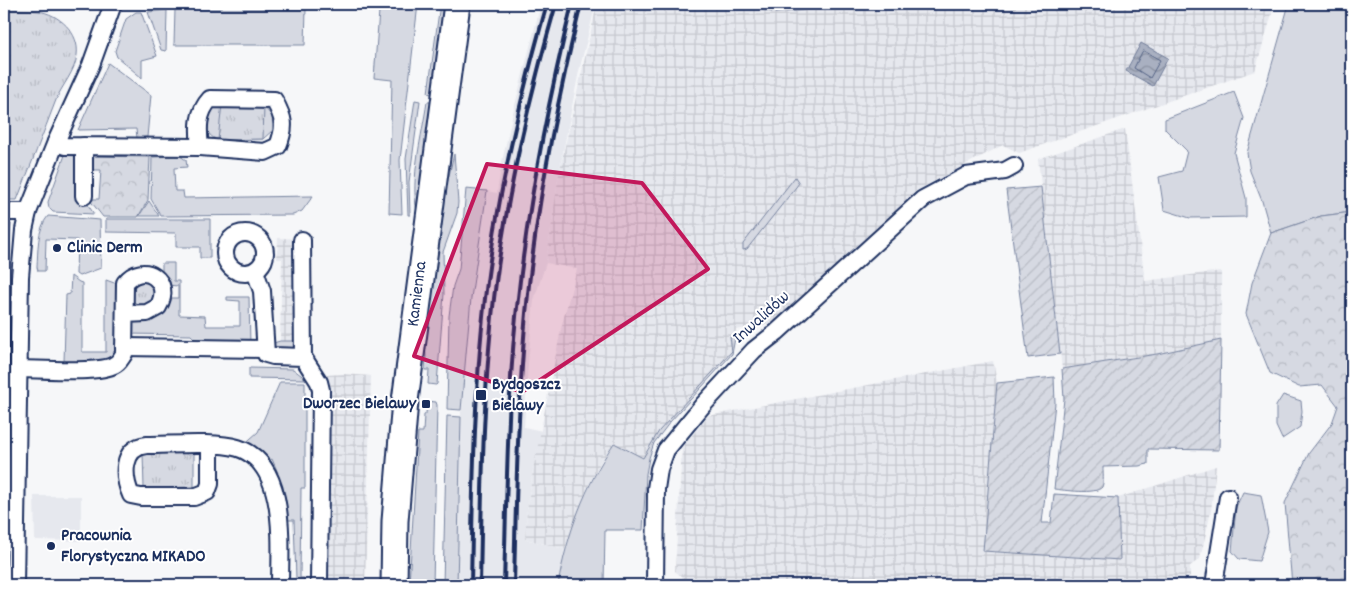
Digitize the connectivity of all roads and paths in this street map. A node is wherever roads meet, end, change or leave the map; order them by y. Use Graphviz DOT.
graph roads {
  1 [pos="112,4"];
  2 [pos="457,4"];
  3 [pos="56,142"];
  4 [pos="84,146"];
  5 [pos="200,147"];
  6 [pos="1014,166"];
  7 [pos="84,196"];
  8 [pos="4,212"];
  9 [pos="28,212"];
  10 [pos="302,240"];
  11 [pos="255,271"];
  12 [pos="124,314"];
  13 [pos="124,347"];
  14 [pos="265,349"];
  15 [pos="302,357"];
  16 [pos="20,369"];
  17 [pos="11,399"];
  18 [pos="210,445"];
  19 [pos="1228,497"];
  20 [pos="15,585"];
  21 [pos="280,585"];
  22 [pos="319,585"];
  23 [pos="394,585"];
  24 [pos="655,585"];
  25 [pos="1214,585"];
  1 -- 3 [label="street"];
  2 -- 23 [label="main road, Kamienna"];
  3 -- 4 [label="street"];
  3 -- 9 [label="street"];
  4 -- 5 [label="street"];
  4 -- 7 [label="street"];
  5 -- 5 [label="street"];
  6 -- 24 [label="street, Inwalidów"];
  8 -- 9 [label="street"];
  9 -- 16 [label="street"];
  10 -- 15 [label="street"];
  11 -- 14 [label="street"];
  12 -- 13 [label="street"];
  13 -- 14 [label="street"];
  13 -- 16 [label="street"];
  14 -- 15 [label="street"];
  15 -- 22 [label="street"];
  16 -- 17 [label="street"];
  17 -- 20 [label="street"];
  18 -- 18 [label="street"];
  18 -- 21 [label="street"];
  19 -- 25 [label="street"];
}
